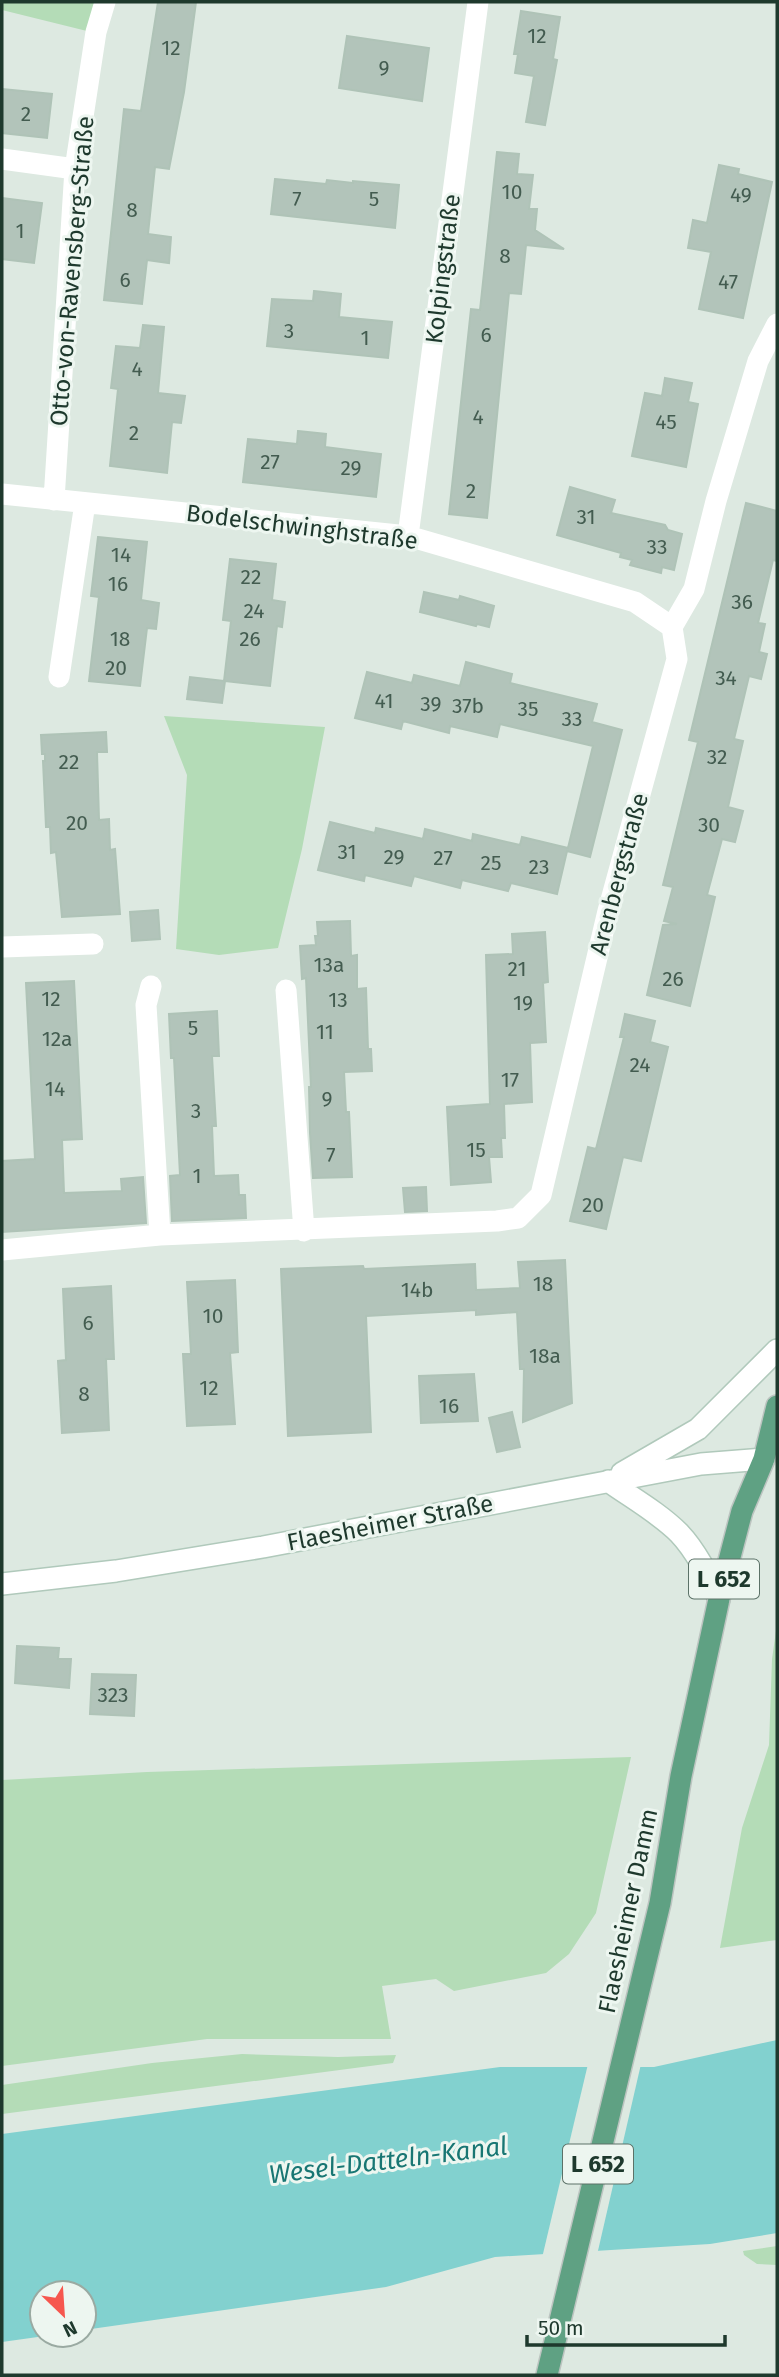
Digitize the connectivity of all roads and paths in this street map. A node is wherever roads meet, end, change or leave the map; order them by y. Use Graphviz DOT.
graph roads {
  1 [pos="105,2"];
  2 [pos="478,2"];
  3 [pos="2,159"];
  4 [pos="75,169"];
  5 [pos="777,324"];
  6 [pos="2,494"];
  7 [pos="54,500"];
  8 [pos="85,503"];
  9 [pos="408,536"];
  10 [pos="672,627"];
  11 [pos="59,677"];
  12 [pos="93,944"];
  13 [pos="2,947"];
  14 [pos="151,986"];
  15 [pos="286,990"];
  16 [pos="304,1231"];
  17 [pos="160,1235"];
  18 [pos="2,1250"];
  19 [pos="777,1350"];
  20 [pos="777,1406"];
  21 [pos="771,1459"];
  22 [pos="608,1481"];
  23 [pos="2,1584"];
  24 [pos="719,1599"];
  25 [pos="547,2375"];
  1 -- 4 [label="street, Otto-von-Ravensberg-Straße"];
  2 -- 9 [label="street, Kolpingstraße"];
  3 -- 4 [label="street"];
  4 -- 7 [label="street, Otto-von-Ravensberg-Straße"];
  5 -- 10 [label="street"];
  6 -- 7 [label="street, Bodelschwinghstraße"];
  7 -- 8 [label="street, Bodelschwinghstraße"];
  8 -- 9 [label="street, Bodelschwinghstraße"];
  8 -- 11 [label="street"];
  9 -- 10 [label="street, Bodelschwinghstraße"];
  10 -- 16 [label="street, Arenbergstraße"];
  12 -- 13 [label="street"];
  14 -- 17 [label="street"];
  15 -- 16 [label="street"];
  16 -- 17 [label="street, Arenbergstraße"];
  17 -- 18 [label="street, Arenbergstraße"];
  19 -- 22 [label="street"];
  20 -- 21 [label="main road, Flaesheimer Damm"];
  21 -- 22 [label="street, Flaesheimer Straße"];
  21 -- 24 [label="main road, Flaesheimer Damm / L 652"];
  22 -- 23 [label="street, Flaesheimer Straße"];
  22 -- 24 [label="street"];
  24 -- 25 [label="main road, Flaesheimer Damm / L 652"];
}
